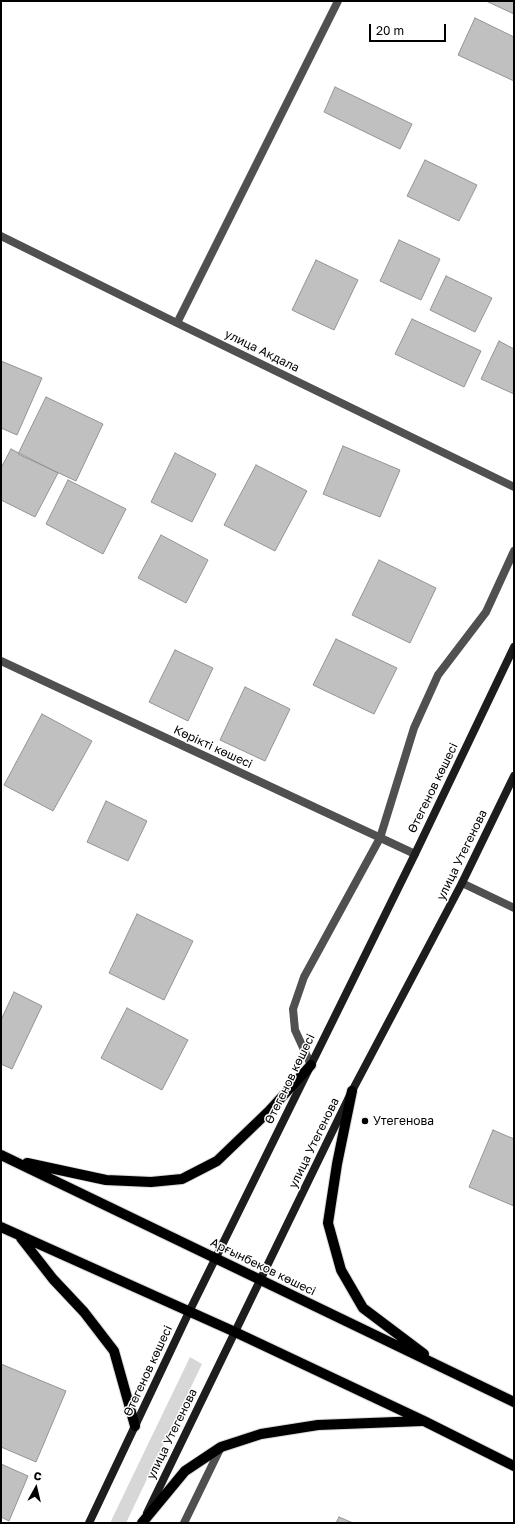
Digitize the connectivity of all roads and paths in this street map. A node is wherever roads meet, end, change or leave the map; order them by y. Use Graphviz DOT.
graph roads {
  1 [pos="338,1"];
  2 [pos="1,236"];
  3 [pos="177,323"];
  4 [pos="514,486"];
  5 [pos="514,551"];
  6 [pos="514,647"];
  7 [pos="1,661"];
  8 [pos="514,776"];
  9 [pos="380,838"];
  10 [pos="415,854"];
  11 [pos="462,883"];
  12 [pos="514,908"];
  13 [pos="311,1065"];
  14 [pos="352,1091"];
  15 [pos="1,1155"];
  16 [pos="12,1160"];
  17 [pos="1,1227"];
  18 [pos="20,1236"];
  19 [pos="216,1258"];
  20 [pos="260,1280"];
  21 [pos="189,1312"];
  22 [pos="235,1332"];
  23 [pos="442,1368"];
  24 [pos="514,1402"];
  25 [pos="424,1421"];
  26 [pos="135,1426"];
  27 [pos="221,1447"];
  28 [pos="514,1466"];
  29 [pos="89,1523"];
  30 [pos="142,1523"];
  31 [pos="184,1523"];
  1 -- 3 [label="street"];
  2 -- 3 [label="street, улица Акдала"];
  3 -- 4 [label="street, улица Акдала"];
  5 -- 9 [label="street"];
  6 -- 10 [label="main road, Өтегенов көшесі"];
  7 -- 9 [label="street, Көрікті көшесі"];
  8 -- 11 [label="main road, улица Утегенова"];
  9 -- 10 [label="street, Көрікті көшесі"];
  9 -- 13 [label="street"];
  10 -- 13 [label="main road, Өтегенов көшесі"];
  11 -- 12 [label="street"];
  11 -- 14 [label="main road, улица Утегенова"];
  13 -- 16 [label="main road"];
  13 -- 19 [label="main road, Өтегенов көшесі"];
  14 -- 20 [label="main road, улица Утегенова"];
  14 -- 23 [label="main road"];
  15 -- 16 [label="main road, Арғынбеков көшесі"];
  16 -- 19 [label="main road, Арғынбеков көшесі"];
  17 -- 18 [label="main road"];
  18 -- 21 [label="main road"];
  18 -- 26 [label="main road"];
  19 -- 20 [label="main road, Арғынбеков көшесі"];
  19 -- 21 [label="main road, Өтегенов көшесі"];
  20 -- 22 [label="main road, улица Утегенова"];
  20 -- 23 [label="main road, Арғынбеков көшесі"];
  21 -- 22 [label="main road"];
  21 -- 26 [label="main road, Өтегенов көшесі"];
  22 -- 25 [label="main road"];
  22 -- 30 [label="main road, улица Утегенова"];
  23 -- 24 [label="main road, Арғынбеков көшесі"];
  25 -- 27 [label="main road"];
  25 -- 28 [label="main road"];
  26 -- 29 [label="main road, Өтегенов көшесі"];
  27 -- 30 [label="main road"];
  27 -- 31 [label="street"];
}
